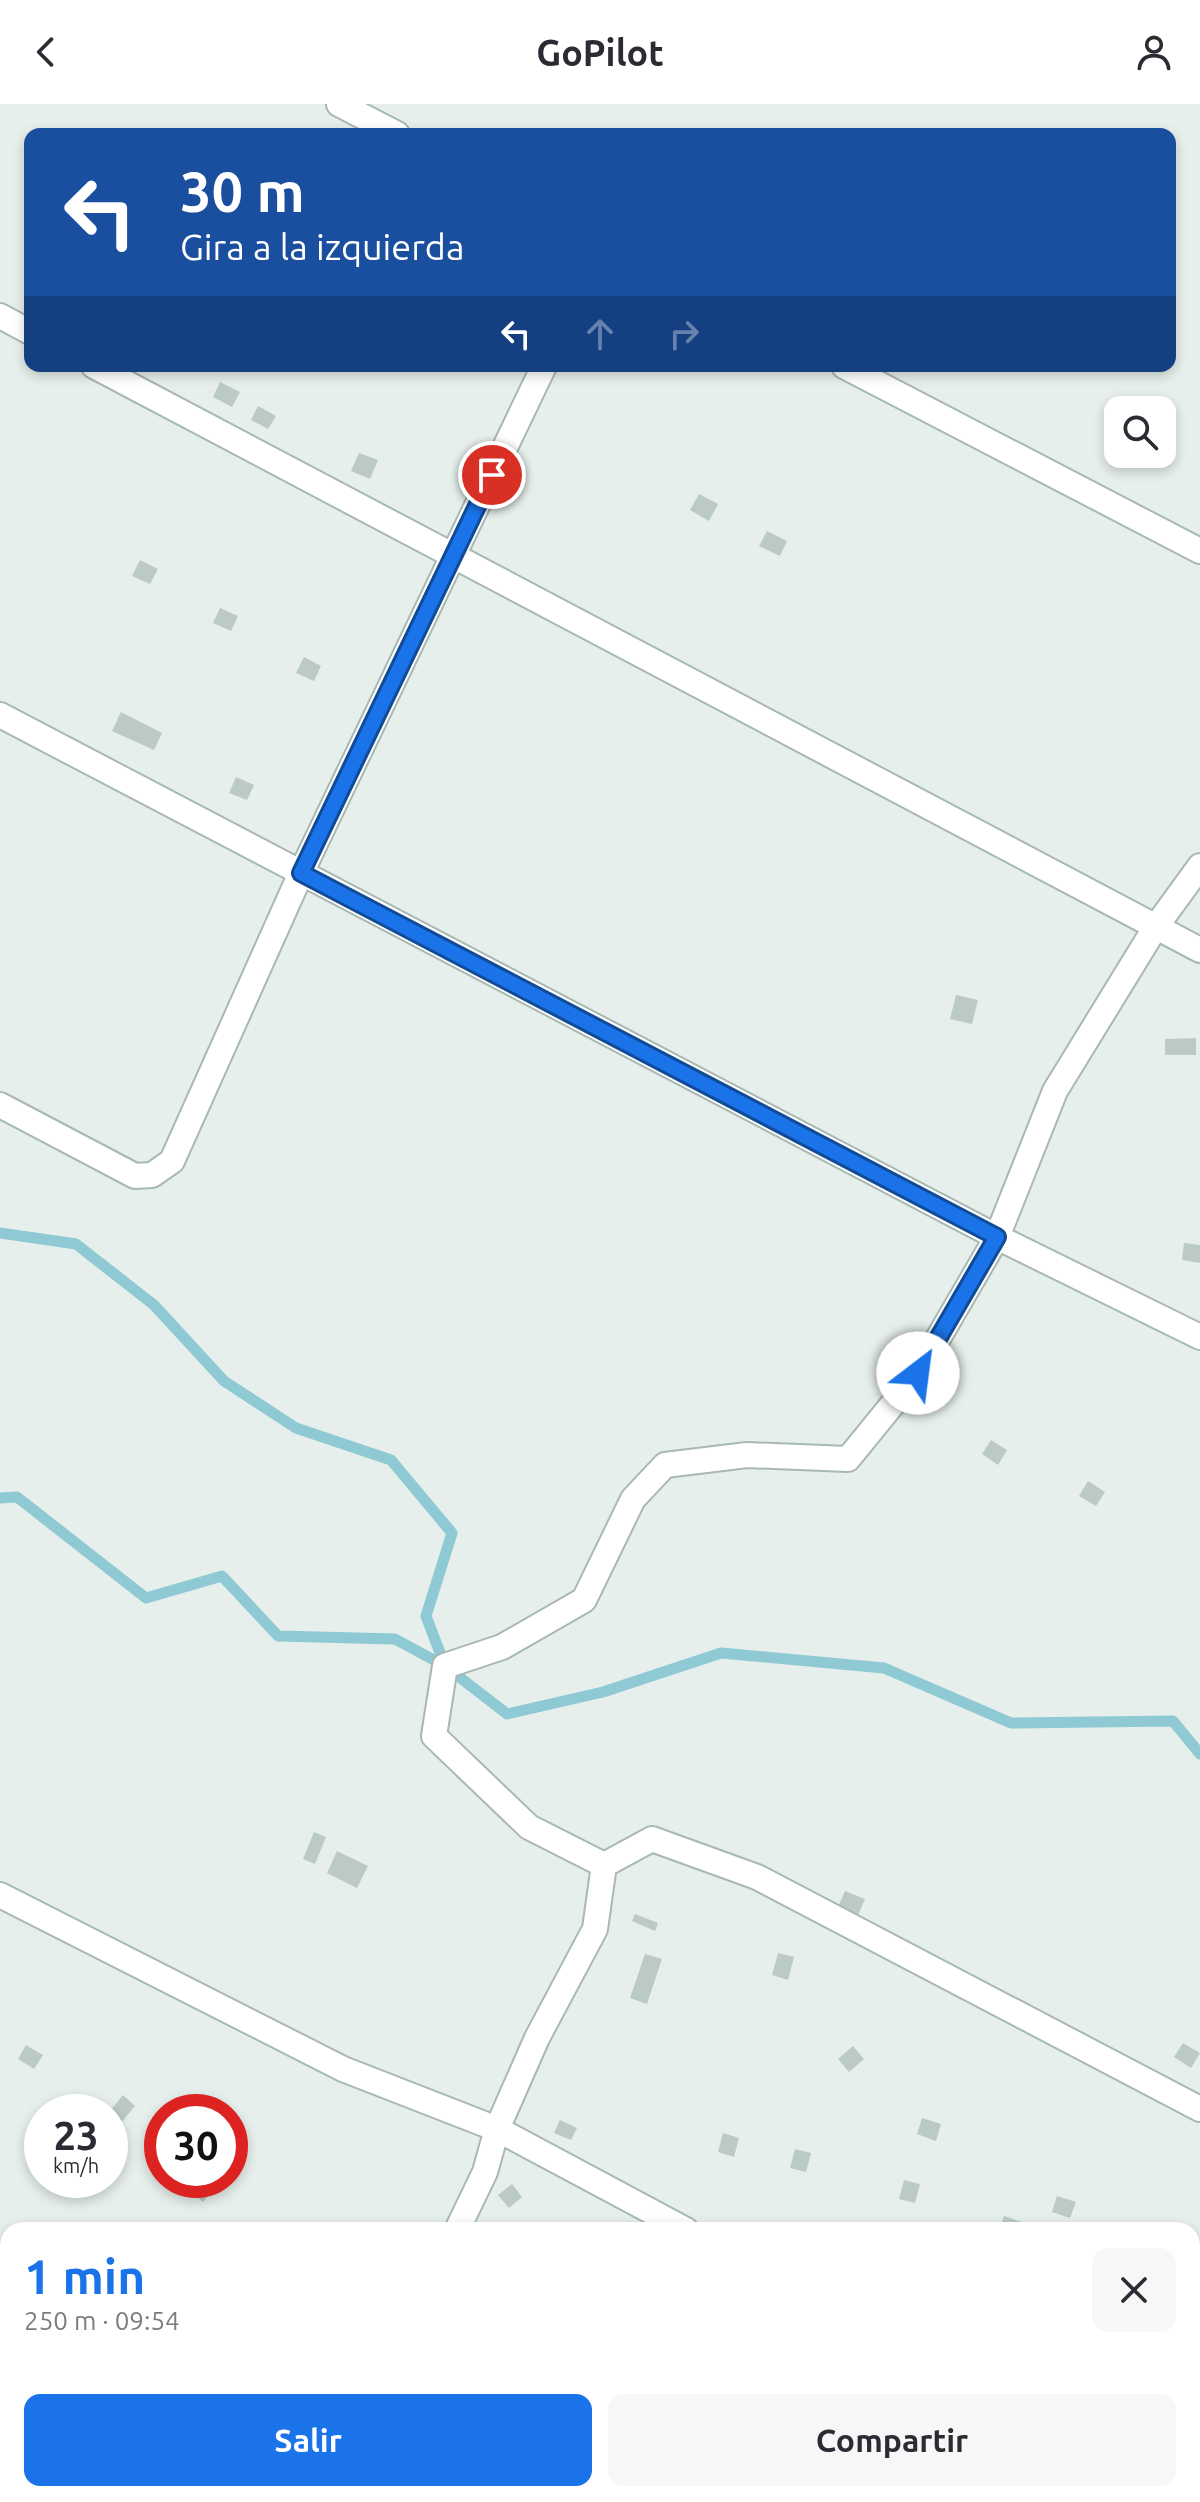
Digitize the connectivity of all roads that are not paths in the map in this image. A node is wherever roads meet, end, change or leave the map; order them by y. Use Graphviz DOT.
graph roads {
  1 [pos="339,104"];
  2 [pos="385,128"];
  3 [pos="0,316"];
  4 [pos="24,329"];
  5 [pos="105,372"];
  6 [pos="541,372"];
  7 [pos="856,372"];
  8 [pos="1200,551"];
  9 [pos="452,556"];
  10 [pos="0,715"];
  11 [pos="1200,866"];
  12 [pos="301,873"];
  13 [pos="1155,928"];
  14 [pos="1200,950"];
  15 [pos="0,1105"];
  16 [pos="997,1237"];
  17 [pos="1200,1337"];
  18 [pos="604,1865"];
  19 [pos="0,1895"];
  20 [pos="1200,2109"];
  21 [pos="497,2129"];
  22 [pos="461,2222"];
  23 [pos="671,2222"];
  1 -- 2 [label="street"];
  3 -- 4 [label="street"];
  5 -- 9 [label="street"];
  6 -- 9 [label="street"];
  7 -- 8 [label="street"];
  9 -- 12 [label="street"];
  9 -- 13 [label="street"];
  10 -- 12 [label="street"];
  11 -- 13 [label="street"];
  12 -- 15 [label="street"];
  12 -- 16 [label="street"];
  13 -- 14 [label="street"];
  13 -- 16 [label="street"];
  16 -- 17 [label="street"];
  16 -- 18 [label="street"];
  18 -- 20 [label="street"];
  18 -- 21 [label="street"];
  19 -- 21 [label="street"];
  21 -- 22 [label="street"];
  21 -- 23 [label="street"];
}
